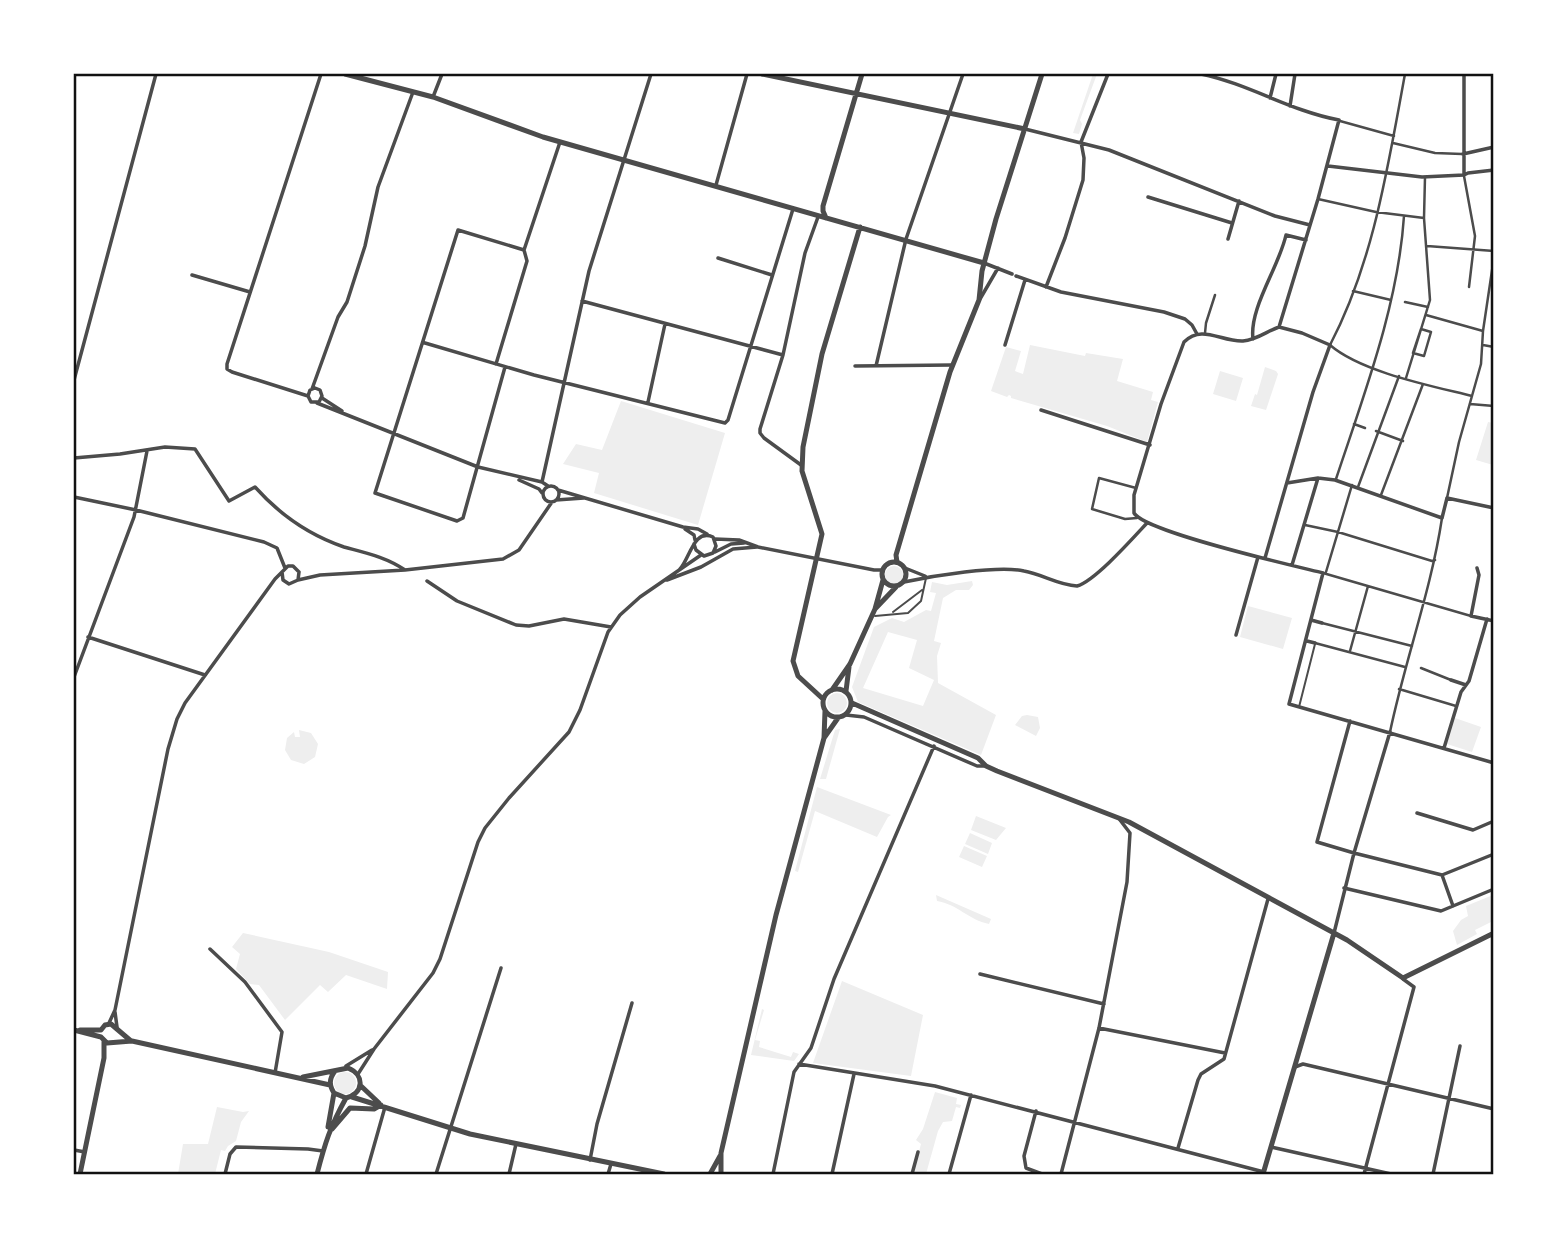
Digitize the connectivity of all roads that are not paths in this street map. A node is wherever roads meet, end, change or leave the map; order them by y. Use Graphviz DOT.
graph roads {
  1 [pos="156,74"];
  2 [pos="321,74"];
  3 [pos="345,74"];
  4 [pos="442,74"];
  5 [pos="652,74"];
  6 [pos="747,74"];
  7 [pos="762,74"];
  8 [pos="862,74"];
  9 [pos="963,74"];
  10 [pos="1042,74"];
  11 [pos="1108,74"];
  12 [pos="1201,74"];
  13 [pos="1276,74"];
  14 [pos="1295,74"];
  15 [pos="1405,74"];
  16 [pos="1464,74"];
  17 [pos="413,92"];
  18 [pos="857,94"];
  19 [pos="433,97"];
  20 [pos="1270,98"];
  21 [pos="1292,108"];
  22 [pos="949,113"];
  23 [pos="1339,120"];
  24 [pos="1025,129"];
  25 [pos="1394,136"];
  26 [pos="560,142"];
  27 [pos="1081,142"];
  28 [pos="1393,143"];
  29 [pos="1493,147"];
  30 [pos="1463,154"];
  31 [pos="623,160"];
  32 [pos="1328,166"];
  33 [pos="1493,170"];
  34 [pos="1386,173"];
  35 [pos="1464,175"];
  36 [pos="1423,177"];
  37 [pos="715,187"];
  38 [pos="1148,197"];
  39 [pos="1318,200"];
  40 [pos="1239,201"];
  41 [pos="793,209"];
  42 [pos="1379,212"];
  43 [pos="1404,216"];
  44 [pos="818,217"];
  45 [pos="1423,218"];
  46 [pos="827,219"];
  47 [pos="1232,223"];
  48 [pos="1311,223"];
  49 [pos="860,228"];
  50 [pos="906,239"];
  51 [pos="1228,239"];
  52 [pos="1306,242"];
  53 [pos="1426,246"];
  54 [pos="1475,249"];
  55 [pos="524,250"];
  56 [pos="1493,251"];
  57 [pos="1493,257"];
  58 [pos="718,258"];
  59 [pos="984,263"];
  60 [pos="1492,264"];
  61 [pos="998,268"];
  62 [pos="192,275"];
  63 [pos="772,275"];
  64 [pos="1025,280"];
  65 [pos="1046,287"];
  66 [pos="1469,287"];
  67 [pos="1353,291"];
  68 [pos="1491,291"];
  69 [pos="250,292"];
  70 [pos="1215,295"];
  71 [pos="979,300"];
  72 [pos="1392,300"];
  73 [pos="582,301"];
  74 [pos="1405,302"];
  75 [pos="1428,307"];
  76 [pos="1426,315"];
  77 [pos="666,324"];
  78 [pos="1279,327"];
  79 [pos="1422,330"];
  80 [pos="1483,331"];
  81 [pos="1205,333"];
  82 [pos="1197,334"];
  83 [pos="1253,339"];
  84 [pos="424,343"];
  85 [pos="1005,345"];
  86 [pos="1331,345"];
  87 [pos="1483,345"];
  88 [pos="751,347"];
  89 [pos="1493,347"];
  90 [pos="1414,353"];
  91 [pos="783,355"];
  92 [pos="496,364"];
  93 [pos="952,365"];
  94 [pos="855,366"];
  95 [pos="876,366"];
  96 [pos="505,367"];
  97 [pos="1372,367"];
  98 [pos="1399,376"];
  99 [pos="1406,378"];
  100 [pos="74,380"];
  101 [pos="564,383"];
  102 [pos="1423,384"];
  103 [pos="312,389"];
  104 [pos="308,396"];
  105 [pos="1472,396"];
  106 [pos="322,398"];
  107 [pos="648,402"];
  108 [pos="316,403"];
  109 [pos="1470,404"];
  110 [pos="1493,406"];
  111 [pos="1041,410"];
  112 [pos="347,414"];
  113 [pos="1354,424"];
  114 [pos="1365,428"];
  115 [pos="1377,431"];
  116 [pos="394,433"];
  117 [pos="1403,441"];
  118 [pos="1150,445"];
  119 [pos="147,450"];
  120 [pos="74,458"];
  121 [pos="801,465"];
  122 [pos="478,467"];
  123 [pos="510,476"];
  124 [pos="1318,478"];
  125 [pos="1335,480"];
  126 [pos="542,482"];
  127 [pos="1287,483"];
  128 [pos="1352,485"];
  129 [pos="548,486"];
  130 [pos="1137,487"];
  131 [pos="1358,487"];
  132 [pos="558,490"];
  133 [pos="543,496"];
  134 [pos="1381,496"];
  135 [pos="74,497"];
  136 [pos="586,498"];
  137 [pos="1447,498"];
  138 [pos="554,501"];
  139 [pos="1493,508"];
  140 [pos="136,510"];
  141 [pos="544,511"];
  142 [pos="1137,518"];
  143 [pos="1442,518"];
  144 [pos="1147,522"];
  145 [pos="1306,525"];
  146 [pos="683,527"];
  147 [pos="1338,532"];
  148 [pos="707,534"];
  149 [pos="715,539"];
  150 [pos="695,542"];
  151 [pos="744,543"];
  152 [pos="758,547"];
  153 [pos="713,553"];
  154 [pos="701,555"];
  155 [pos="1258,557"];
  156 [pos="1265,558"];
  157 [pos="818,560"];
  158 [pos="1435,560"];
  159 [pos="897,562"];
  160 [pos="1292,565"];
  161 [pos="905,568"];
  162 [pos="1477,568"];
  163 [pos="283,569"];
  164 [pos="405,570"];
  165 [pos="882,570"];
  166 [pos="678,571"];
  167 [pos="299,572"];
  168 [pos="1324,573"];
  169 [pos="320,575"];
  170 [pos="927,577"];
  171 [pos="298,580"];
  172 [pos="883,580"];
  173 [pos="285,582"];
  174 [pos="427,582"];
  175 [pos="662,582"];
  176 [pos="904,582"];
  177 [pos="272,585"];
  178 [pos="1368,586"];
  179 [pos="896,587"];
  180 [pos="923,589"];
  181 [pos="1425,602"];
  182 [pos="875,609"];
  183 [pos="891,613"];
  184 [pos="871,616"];
  185 [pos="1471,616"];
  186 [pos="1311,620"];
  187 [pos="1487,620"];
  188 [pos="1493,621"];
  189 [pos="1322,623"];
  190 [pos="611,627"];
  191 [pos="1355,631"];
  192 [pos="1236,635"];
  193 [pos="88,637"];
  194 [pos="1307,641"];
  195 [pos="1315,643"];
  196 [pos="1412,646"];
  197 [pos="1350,651"];
  198 [pos="850,664"];
  199 [pos="1407,665"];
  200 [pos="1421,668"];
  201 [pos="205,675"];
  202 [pos="74,677"];
  203 [pos="1451,680"];
  204 [pos="1466,685"];
  205 [pos="1399,689"];
  206 [pos="832,690"];
  207 [pos="846,691"];
  208 [pos="823,699"];
  209 [pos="852,703"];
  210 [pos="1457,706"];
  211 [pos="1299,707"];
  212 [pos="825,711"];
  213 [pos="846,715"];
  214 [pos="838,718"];
  215 [pos="1350,721"];
  216 [pos="1390,732"];
  217 [pos="824,738"];
  218 [pos="934,746"];
  219 [pos="1444,748"];
  220 [pos="1493,763"];
  221 [pos="986,766"];
  222 [pos="1417,813"];
  223 [pos="1119,819"];
  224 [pos="1493,821"];
  225 [pos="1353,853"];
  226 [pos="1493,854"];
  227 [pos="1442,875"];
  228 [pos="1493,889"];
  229 [pos="1344,890"];
  230 [pos="1268,899"];
  231 [pos="1454,906"];
  232 [pos="1334,933"];
  233 [pos="1493,933"];
  234 [pos="210,949"];
  235 [pos="501,968"];
  236 [pos="980,974"];
  237 [pos="1402,978"];
  238 [pos="632,1003"];
  239 [pos="1104,1004"];
  240 [pos="115,1010"];
  241 [pos="108,1024"];
  242 [pos="1099,1028"];
  243 [pos="74,1030"];
  244 [pos="118,1030"];
  245 [pos="102,1036"];
  246 [pos="132,1041"];
  247 [pos="114,1042"];
  248 [pos="1460,1046"];
  249 [pos="374,1049"];
  250 [pos="1225,1053"];
  251 [pos="104,1058"];
  252 [pos="799,1064"];
  253 [pos="345,1067"];
  254 [pos="1295,1067"];
  255 [pos="335,1071"];
  256 [pos="275,1073"];
  257 [pos="854,1073"];
  258 [pos="358,1074"];
  259 [pos="301,1078"];
  260 [pos="330,1085"];
  261 [pos="360,1086"];
  262 [pos="1388,1086"];
  263 [pos="334,1093"];
  264 [pos="971,1095"];
  265 [pos="349,1098"];
  266 [pos="1448,1099"];
  267 [pos="383,1106"];
  268 [pos="1493,1109"];
  269 [pos="1036,1111"];
  270 [pos="1074,1122"];
  271 [pos="449,1128"];
  272 [pos="328,1134"];
  273 [pos="516,1144"];
  274 [pos="1271,1147"];
  275 [pos="1178,1148"];
  276 [pos="74,1150"];
  277 [pos="323,1151"];
  278 [pos="86,1152"];
  279 [pos="918,1152"];
  280 [pos="722,1153"];
  281 [pos="590,1160"];
  282 [pos="611,1164"];
  283 [pos="1365,1172"];
  284 [pos="1264,1173"];
  285 [pos="80,1174"];
  286 [pos="225,1174"];
  287 [pos="317,1174"];
  288 [pos="366,1174"];
  289 [pos="436,1174"];
  290 [pos="509,1174"];
  291 [pos="608,1174"];
  292 [pos="664,1174"];
  293 [pos="710,1174"];
  294 [pos="721,1174"];
  295 [pos="773,1174"];
  296 [pos="832,1174"];
  297 [pos="912,1174"];
  298 [pos="949,1174"];
  299 [pos="1042,1174"];
  300 [pos="1061,1174"];
  301 [pos="1391,1174"];
  302 [pos="1433,1174"];
  1 -- 100 [label="street"];
  2 -- 69 [label="street"];
  3 -- 17 [label="street"];
  4 -- 19 [label="street"];
  5 -- 31 [label="street"];
  6 -- 37 [label="street"];
  7 -- 18 [label="street"];
  8 -- 18 [label="street"];
  9 -- 22 [label="street"];
  10 -- 24 [label="street"];
  11 -- 27 [label="street"];
  12 -- 20 [label="street"];
  13 -- 20 [label="street"];
  14 -- 21 [label="street"];
  15 -- 25 [label="street"];
  16 -- 30 [label="street"];
  17 -- 19 [label="street"];
  17 -- 103 [label="street"];
  18 -- 22 [label="street"];
  18 -- 46 [label="street"];
  19 -- 26 [label="street"];
  20 -- 21 [label="street"];
  21 -- 23 [label="street"];
  22 -- 24 [label="street"];
  22 -- 50 [label="street"];
  23 -- 25 [label="street"];
  23 -- 32 [label="street"];
  24 -- 27 [label="street"];
  24 -- 59 [label="street"];
  25 -- 28 [label="street"];
  26 -- 31 [label="street"];
  26 -- 55 [label="street"];
  27 -- 40 [label="street"];
  27 -- 65 [label="street"];
  28 -- 30 [label="street"];
  28 -- 34 [label="street"];
  29 -- 30 [label="street"];
  30 -- 35 [label="street"];
  31 -- 37 [label="street"];
  31 -- 73 [label="street"];
  32 -- 34 [label="street"];
  32 -- 39 [label="street"];
  33 -- 35 [label="street"];
  34 -- 36 [label="street"];
  34 -- 42 [label="street"];
  35 -- 36 [label="street"];
  35 -- 54 [label="street"];
  36 -- 45 [label="street"];
  37 -- 41 [label="street"];
  38 -- 47 [label="street"];
  39 -- 42 [label="street"];
  39 -- 48 [label="street"];
  40 -- 47 [label="street"];
  40 -- 48 [label="street"];
  41 -- 44 [label="street"];
  41 -- 63 [label="street"];
  42 -- 43 [label="street"];
  42 -- 67 [label="street"];
  43 -- 45 [label="street"];
  43 -- 72 [label="street"];
  44 -- 46 [label="street"];
  44 -- 91 [label="street"];
  45 -- 53 [label="street"];
  46 -- 49 [label="street"];
  47 -- 51 [label="street"];
  48 -- 52 [label="street"];
  49 -- 50 [label="street"];
  49 -- 121 [label="street"];
  50 -- 59 [label="street"];
  50 -- 95 [label="street"];
  52 -- 78 [label="street"];
  52 -- 83 [label="street"];
  53 -- 54 [label="street"];
  53 -- 75 [label="street"];
  54 -- 56 [label="street"];
  54 -- 66 [label="street"];
  55 -- 84 [label="street"];
  55 -- 92 [label="street"];
  57 -- 60 [label="street"];
  58 -- 63 [label="street"];
  59 -- 61 [label="street"];
  59 -- 71 [label="street"];
  60 -- 68 [label="street"];
  61 -- 64 [label="street"];
  61 -- 71 [label="street"];
  62 -- 69 [label="street"];
  63 -- 88 [label="street"];
  64 -- 65 [label="street"];
  64 -- 85 [label="street"];
  65 -- 82 [label="street"];
  67 -- 72 [label="street"];
  67 -- 86 [label="street"];
  68 -- 80 [label="street"];
  69 -- 104 [label="street"];
  70 -- 81 [label="street"];
  71 -- 93 [label="street"];
  72 -- 97 [label="street"];
  73 -- 77 [label="street"];
  73 -- 101 [label="street"];
  74 -- 75 [label="street"];
  75 -- 76 [label="street"];
  76 -- 79 [label="street"];
  76 -- 80 [label="street"];
  77 -- 88 [label="street"];
  77 -- 107 [label="street"];
  78 -- 83 [label="street"];
  78 -- 86 [label="street"];
  79 -- 90 [label="street"];
  79 -- 90 [label="street"];
  80 -- 87 [label="street"];
  81 -- 82 [label="street"];
  81 -- 83 [label="street"];
  82 -- 118 [label="street"];
  84 -- 92 [label="street"];
  84 -- 116 [label="street"];
  86 -- 97 [label="street"];
  86 -- 127 [label="street"];
  87 -- 89 [label="street"];
  87 -- 105 [label="street"];
  88 -- 91 [label="street"];
  88 -- 107 [label="street"];
  90 -- 99 [label="street"];
  91 -- 121 [label="street"];
  92 -- 96 [label="street"];
  93 -- 95 [label="street"];
  93 -- 159 [label="street"];
  94 -- 95 [label="street"];
  96 -- 101 [label="street"];
  96 -- 122 [label="street"];
  97 -- 98 [label="street"];
  97 -- 113 [label="street"];
  98 -- 99 [label="street"];
  98 -- 115 [label="street"];
  99 -- 102 [label="street"];
  101 -- 107 [label="street"];
  101 -- 126 [label="street"];
  102 -- 105 [label="street"];
  102 -- 117 [label="street"];
  103 -- 104 [label="street"];
  103 -- 106 [label="street"];
  104 -- 108 [label="street"];
  105 -- 109 [label="street"];
  106 -- 108 [label="street"];
  106 -- 112 [label="street"];
  108 -- 112 [label="street"];
  109 -- 110 [label="street"];
  109 -- 137 [label="street"];
  111 -- 118 [label="street"];
  112 -- 116 [label="street"];
  113 -- 114 [label="street"];
  113 -- 125 [label="street"];
  115 -- 117 [label="street"];
  115 -- 131 [label="street"];
  116 -- 122 [label="street"];
  116 -- 122 [label="street"];
  117 -- 134 [label="street"];
  118 -- 130 [label="street"];
  119 -- 120 [label="street"];
  119 -- 140 [label="street"];
  119 -- 164 [label="street"];
  121 -- 157 [label="street"];
  122 -- 123 [label="street"];
  123 -- 126 [label="street"];
  123 -- 133 [label="street"];
  124 -- 125 [label="street"];
  124 -- 127 [label="street"];
  124 -- 145 [label="street"];
  125 -- 128 [label="street"];
  126 -- 129 [label="street"];
  127 -- 156 [label="street"];
  128 -- 131 [label="street"];
  128 -- 147 [label="street"];
  129 -- 132 [label="street"];
  129 -- 133 [label="street"];
  130 -- 142 [label="street"];
  130 -- 142 [label="street"];
  131 -- 134 [label="street"];
  132 -- 136 [label="street"];
  132 -- 138 [label="street"];
  133 -- 138 [label="street"];
  133 -- 141 [label="street"];
  134 -- 143 [label="street"];
  135 -- 140 [label="street"];
  136 -- 138 [label="street"];
  136 -- 146 [label="street"];
  137 -- 139 [label="street"];
  137 -- 143 [label="street"];
  138 -- 141 [label="street"];
  140 -- 163 [label="street"];
  140 -- 193 [label="street"];
  141 -- 164 [label="street"];
  142 -- 144 [label="street"];
  143 -- 158 [label="street"];
  144 -- 155 [label="street"];
  144 -- 170 [label="street"];
  145 -- 147 [label="street"];
  145 -- 160 [label="street"];
  146 -- 148 [label="street"];
  146 -- 150 [label="street"];
  147 -- 158 [label="street"];
  147 -- 168 [label="street"];
  148 -- 149 [label="street"];
  148 -- 150 [label="street"];
  149 -- 151 [label="street"];
  149 -- 153 [label="street"];
  150 -- 154 [label="street"];
  150 -- 166 [label="street"];
  151 -- 152 [label="street"];
  151 -- 153 [label="street"];
  152 -- 157 [label="street"];
  152 -- 175 [label="street"];
  153 -- 154 [label="street"];
  154 -- 166 [label="street"];
  155 -- 156 [label="street"];
  155 -- 192 [label="street"];
  156 -- 160 [label="street"];
  157 -- 165 [label="street"];
  157 -- 208 [label="street"];
  158 -- 181 [label="street"];
  159 -- 161 [label="street"];
  159 -- 165 [label="street"];
  160 -- 168 [label="street"];
  161 -- 170 [label="street"];
  161 -- 176 [label="street"];
  162 -- 185 [label="street"];
  163 -- 167 [label="street"];
  163 -- 173 [label="street"];
  163 -- 177 [label="street"];
  164 -- 169 [label="street"];
  165 -- 172 [label="street"];
  166 -- 175 [label="street"];
  167 -- 169 [label="street"];
  167 -- 171 [label="street"];
  168 -- 178 [label="street"];
  168 -- 186 [label="street"];
  169 -- 171 [label="street"];
  170 -- 176 [label="street"];
  170 -- 180 [label="lane"];
  171 -- 173 [label="street"];
  172 -- 179 [label="street"];
  172 -- 182 [label="street"];
  173 -- 177 [label="street"];
  174 -- 190 [label="street"];
  175 -- 190 [label="street"];
  176 -- 179 [label="street"];
  177 -- 201 [label="street"];
  178 -- 181 [label="street"];
  178 -- 191 [label="street"];
  179 -- 182 [label="street"];
  180 -- 183 [label="lane"];
  180 -- 183 [label="lane"];
  181 -- 185 [label="street"];
  181 -- 196 [label="street"];
  182 -- 184 [label="street"];
  183 -- 184 [label="lane"];
  184 -- 198 [label="street"];
  185 -- 187 [label="street"];
  186 -- 189 [label="street"];
  186 -- 194 [label="street"];
  187 -- 188 [label="street"];
  187 -- 204 [label="street"];
  189 -- 191 [label="street"];
  190 -- 249 [label="street"];
  191 -- 196 [label="street"];
  191 -- 197 [label="street"];
  193 -- 201 [label="street"];
  193 -- 202 [label="street"];
  194 -- 195 [label="street"];
  194 -- 211 [label="street"];
  195 -- 197 [label="street"];
  195 -- 211 [label="lane"];
  196 -- 199 [label="street"];
  197 -- 199 [label="street"];
  198 -- 206 [label="street"];
  198 -- 207 [label="street"];
  199 -- 205 [label="street"];
  200 -- 203 [label="street"];
  201 -- 240 [label="street"];
  203 -- 204 [label="street"];
  204 -- 210 [label="street"];
  205 -- 210 [label="street"];
  205 -- 216 [label="street"];
  206 -- 207 [label="street"];
  206 -- 208 [label="street"];
  207 -- 209 [label="street"];
  208 -- 212 [label="street"];
  209 -- 213 [label="street"];
  209 -- 221 [label="street"];
  210 -- 219 [label="street"];
  211 -- 215 [label="street"];
  212 -- 214 [label="street"];
  212 -- 217 [label="street"];
  213 -- 214 [label="street"];
  213 -- 218 [label="street"];
  214 -- 217 [label="street"];
  215 -- 216 [label="street"];
  215 -- 225 [label="street"];
  216 -- 219 [label="street"];
  216 -- 225 [label="street"];
  217 -- 280 [label="street"];
  218 -- 221 [label="street"];
  218 -- 252 [label="street"];
  219 -- 220 [label="street"];
  221 -- 223 [label="street"];
  222 -- 224 [label="street"];
  223 -- 230 [label="street"];
  223 -- 239 [label="street"];
  225 -- 227 [label="street"];
  225 -- 229 [label="street"];
  226 -- 227 [label="street"];
  227 -- 231 [label="street"];
  228 -- 231 [label="street"];
  229 -- 231 [label="street"];
  229 -- 232 [label="street"];
  230 -- 232 [label="street"];
  230 -- 250 [label="street"];
  232 -- 237 [label="street"];
  232 -- 254 [label="street"];
  233 -- 237 [label="street"];
  234 -- 256 [label="street"];
  235 -- 271 [label="street"];
  236 -- 239 [label="street"];
  237 -- 262 [label="street"];
  238 -- 281 [label="street"];
  239 -- 242 [label="street"];
  240 -- 241 [label="street"];
  240 -- 244 [label="street"];
  241 -- 244 [label="street"];
  241 -- 245 [label="street"];
  242 -- 250 [label="street"];
  242 -- 270 [label="street"];
  243 -- 245 [label="street"];
  244 -- 246 [label="street"];
  244 -- 247 [label="street"];
  245 -- 247 [label="street"];
  245 -- 251 [label="street"];
  246 -- 247 [label="street"];
  246 -- 256 [label="street"];
  247 -- 251 [label="street"];
  248 -- 266 [label="street"];
  249 -- 253 [label="street"];
  249 -- 258 [label="street"];
  250 -- 275 [label="street"];
  251 -- 278 [label="street"];
  252 -- 257 [label="street"];
  252 -- 295 [label="street"];
  253 -- 255 [label="street"];
  253 -- 258 [label="street"];
  254 -- 262 [label="street"];
  254 -- 274 [label="street"];
  255 -- 259 [label="street"];
  255 -- 260 [label="street"];
  256 -- 259 [label="street"];
  257 -- 264 [label="street"];
  257 -- 296 [label="street"];
  258 -- 261 [label="street"];
  259 -- 260 [label="street"];
  260 -- 263 [label="street"];
  261 -- 265 [label="street"];
  261 -- 267 [label="street"];
  262 -- 266 [label="street"];
  262 -- 283 [label="street"];
  263 -- 265 [label="street"];
  263 -- 272 [label="street"];
  264 -- 269 [label="street"];
  264 -- 298 [label="street"];
  265 -- 267 [label="street"];
  265 -- 272 [label="street"];
  266 -- 268 [label="street"];
  266 -- 302 [label="street"];
  267 -- 271 [label="street"];
  267 -- 272 [label="street"];
  267 -- 288 [label="street"];
  269 -- 270 [label="street"];
  269 -- 299 [label="street"];
  270 -- 275 [label="street"];
  270 -- 300 [label="street"];
  271 -- 273 [label="street"];
  271 -- 289 [label="street"];
  272 -- 277 [label="street"];
  273 -- 281 [label="street"];
  273 -- 290 [label="street"];
  274 -- 283 [label="street"];
  274 -- 284 [label="street"];
  275 -- 284 [label="street"];
  276 -- 278 [label="street"];
  277 -- 286 [label="street"];
  277 -- 287 [label="street"];
  278 -- 285 [label="street"];
  279 -- 297 [label="street"];
  280 -- 293 [label="street"];
  280 -- 294 [label="street"];
  281 -- 282 [label="street"];
  282 -- 291 [label="street"];
  282 -- 292 [label="street"];
  283 -- 301 [label="street"];
}
